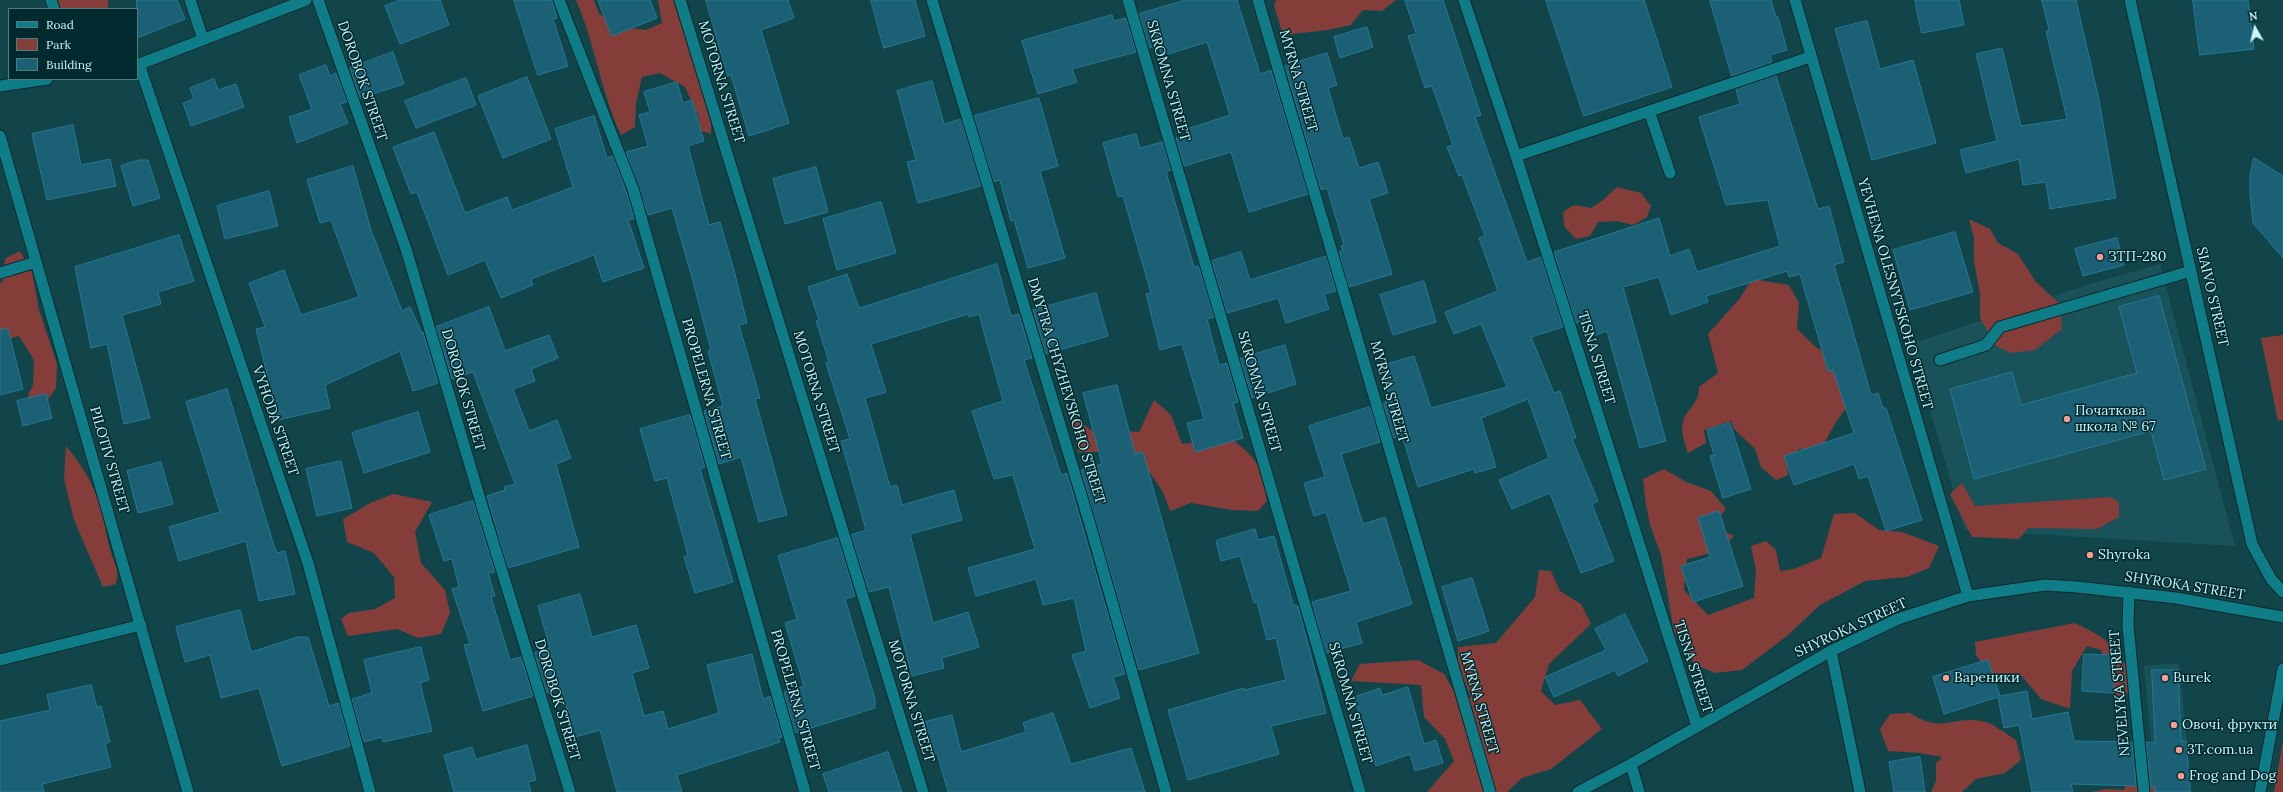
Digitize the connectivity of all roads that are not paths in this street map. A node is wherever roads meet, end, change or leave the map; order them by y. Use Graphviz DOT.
graph roads {
  1 [pos="190,0"];
  2 [pos="306,0"];
  3 [pos="318,0"];
  4 [pos="559,0"];
  5 [pos="680,0"];
  6 [pos="932,0"];
  7 [pos="1128,0"];
  8 [pos="1258,0"];
  9 [pos="1464,0"];
  10 [pos="1795,0"];
  11 [pos="2130,0"];
  12 [pos="203,40"];
  13 [pos="1810,57"];
  14 [pos="138,64"];
  15 [pos="40,80"];
  16 [pos="0,86"];
  17 [pos="1649,111"];
  18 [pos="0,136"];
  19 [pos="2,150"];
  20 [pos="1516,156"];
  21 [pos="1670,173"];
  22 [pos="36,262"];
  23 [pos="2191,271"];
  24 [pos="0,272"];
  25 [pos="1940,360"];
  26 [pos="2129,592"];
  27 [pos="2283,592"];
  28 [pos="1968,596"];
  29 [pos="2283,617"];
  30 [pos="141,625"];
  31 [pos="1831,651"];
  32 [pos="0,660"];
  33 [pos="2283,669"];
  34 [pos="1697,726"];
  35 [pos="1631,764"];
  36 [pos="188,792"];
  37 [pos="370,792"];
  38 [pos="570,792"];
  39 [pos="806,792"];
  40 [pos="923,792"];
  41 [pos="1166,792"];
  42 [pos="1360,792"];
  43 [pos="1490,792"];
  44 [pos="1578,792"];
  45 [pos="1639,792"];
  46 [pos="1860,792"];
  47 [pos="2144,792"];
  48 [pos="2260,792"];
  1 -- 12 [label="street"];
  2 -- 12 [label="street"];
  3 -- 38 [label="street, DOROBOK STREET"];
  4 -- 39 [label="street, PROPELERNA STREET"];
  5 -- 40 [label="street, MOTORNA STREET"];
  6 -- 41 [label="street, DMYTRA CHYZHEVSKOHO STREET"];
  7 -- 42 [label="street, SKROMNA STREET"];
  8 -- 43 [label="street, MYRNA STREET"];
  9 -- 20 [label="street, TISNA STREET"];
  10 -- 13 [label="street, YEVHENA OLESNYTSKOHO STREET"];
  11 -- 23 [label="street, SIAIVO STREET"];
  12 -- 14 [label="street"];
  13 -- 17 [label="street"];
  13 -- 28 [label="street, YEVHENA OLESNYTSKOHO STREET"];
  14 -- 37 [label="street, VYHODA STREET"];
  15 -- 16 [label="street"];
  17 -- 20 [label="street"];
  17 -- 21 [label="street"];
  18 -- 19 [label="street, PILOTIV STREET"];
  19 -- 22 [label="street, PILOTIV STREET"];
  20 -- 34 [label="street, TISNA STREET"];
  22 -- 24 [label="street"];
  22 -- 30 [label="street, PILOTIV STREET"];
  23 -- 25 [label="street"];
  23 -- 27 [label="street, SIAIVO STREET"];
  26 -- 28 [label="street, SHYROKA STREET"];
  26 -- 29 [label="street, SHYROKA STREET"];
  26 -- 47 [label="street, NEVELYKA STREET"];
  28 -- 31 [label="street, SHYROKA STREET"];
  30 -- 32 [label="street"];
  30 -- 36 [label="street, PILOTIV STREET"];
  31 -- 34 [label="street, SHYROKA STREET"];
  31 -- 46 [label="street"];
  33 -- 48 [label="street"];
  34 -- 35 [label="street, SHYROKA STREET"];
  35 -- 44 [label="street, SHYROKA STREET"];
  35 -- 45 [label="street"];
}
